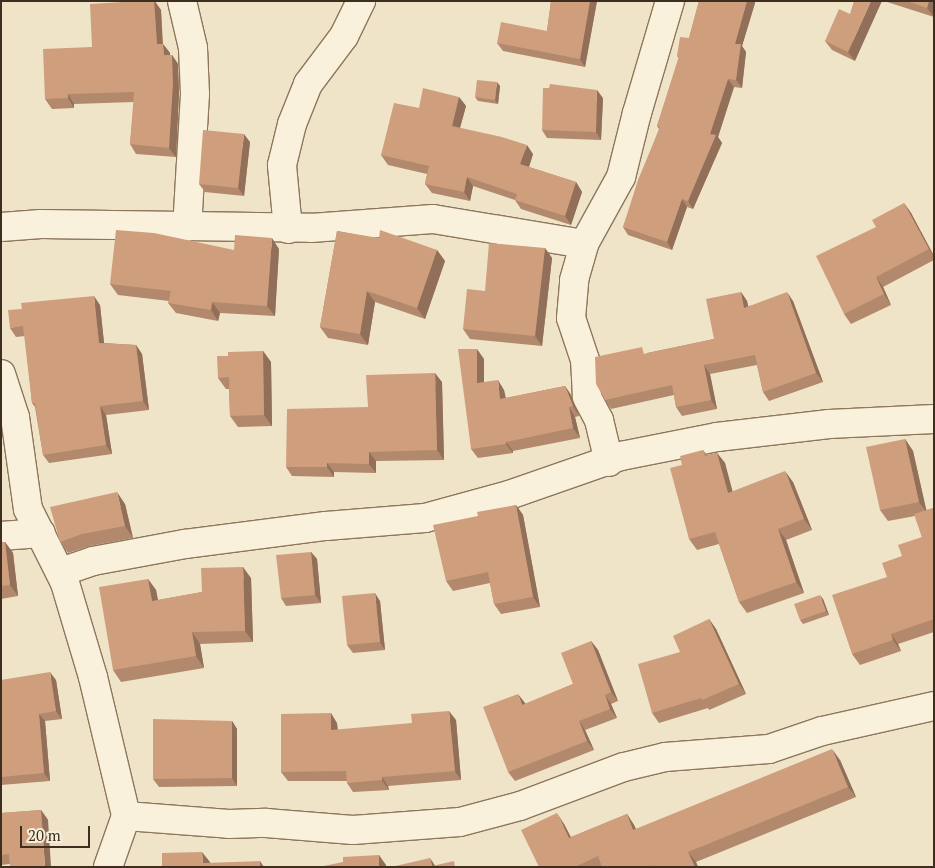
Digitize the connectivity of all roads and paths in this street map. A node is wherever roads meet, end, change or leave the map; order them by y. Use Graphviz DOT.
graph roads {
  1 [pos="182,1"];
  2 [pos="361,1"];
  3 [pos="670,1"];
  4 [pos="1,227"];
  5 [pos="187,227"];
  6 [pos="288,228"];
  7 [pos="584,244"];
  8 [pos="1,374"];
  9 [pos="934,419"];
  10 [pos="609,462"];
  11 [pos="41,533"];
  12 [pos="1,536"];
  13 [pos="61,572"];
  14 [pos="934,706"];
  15 [pos="126,816"];
  16 [pos="108,867"];
  1 -- 5 [label="street"];
  2 -- 6 [label="street"];
  3 -- 7 [label="street"];
  4 -- 5 [label="street"];
  5 -- 6 [label="street"];
  6 -- 7 [label="street"];
  7 -- 10 [label="street"];
  8 -- 11 [label="street"];
  9 -- 10 [label="street"];
  10 -- 13 [label="street"];
  11 -- 12 [label="street"];
  11 -- 13 [label="street"];
  13 -- 15 [label="street"];
  14 -- 15 [label="street"];
  15 -- 16 [label="street"];
}
